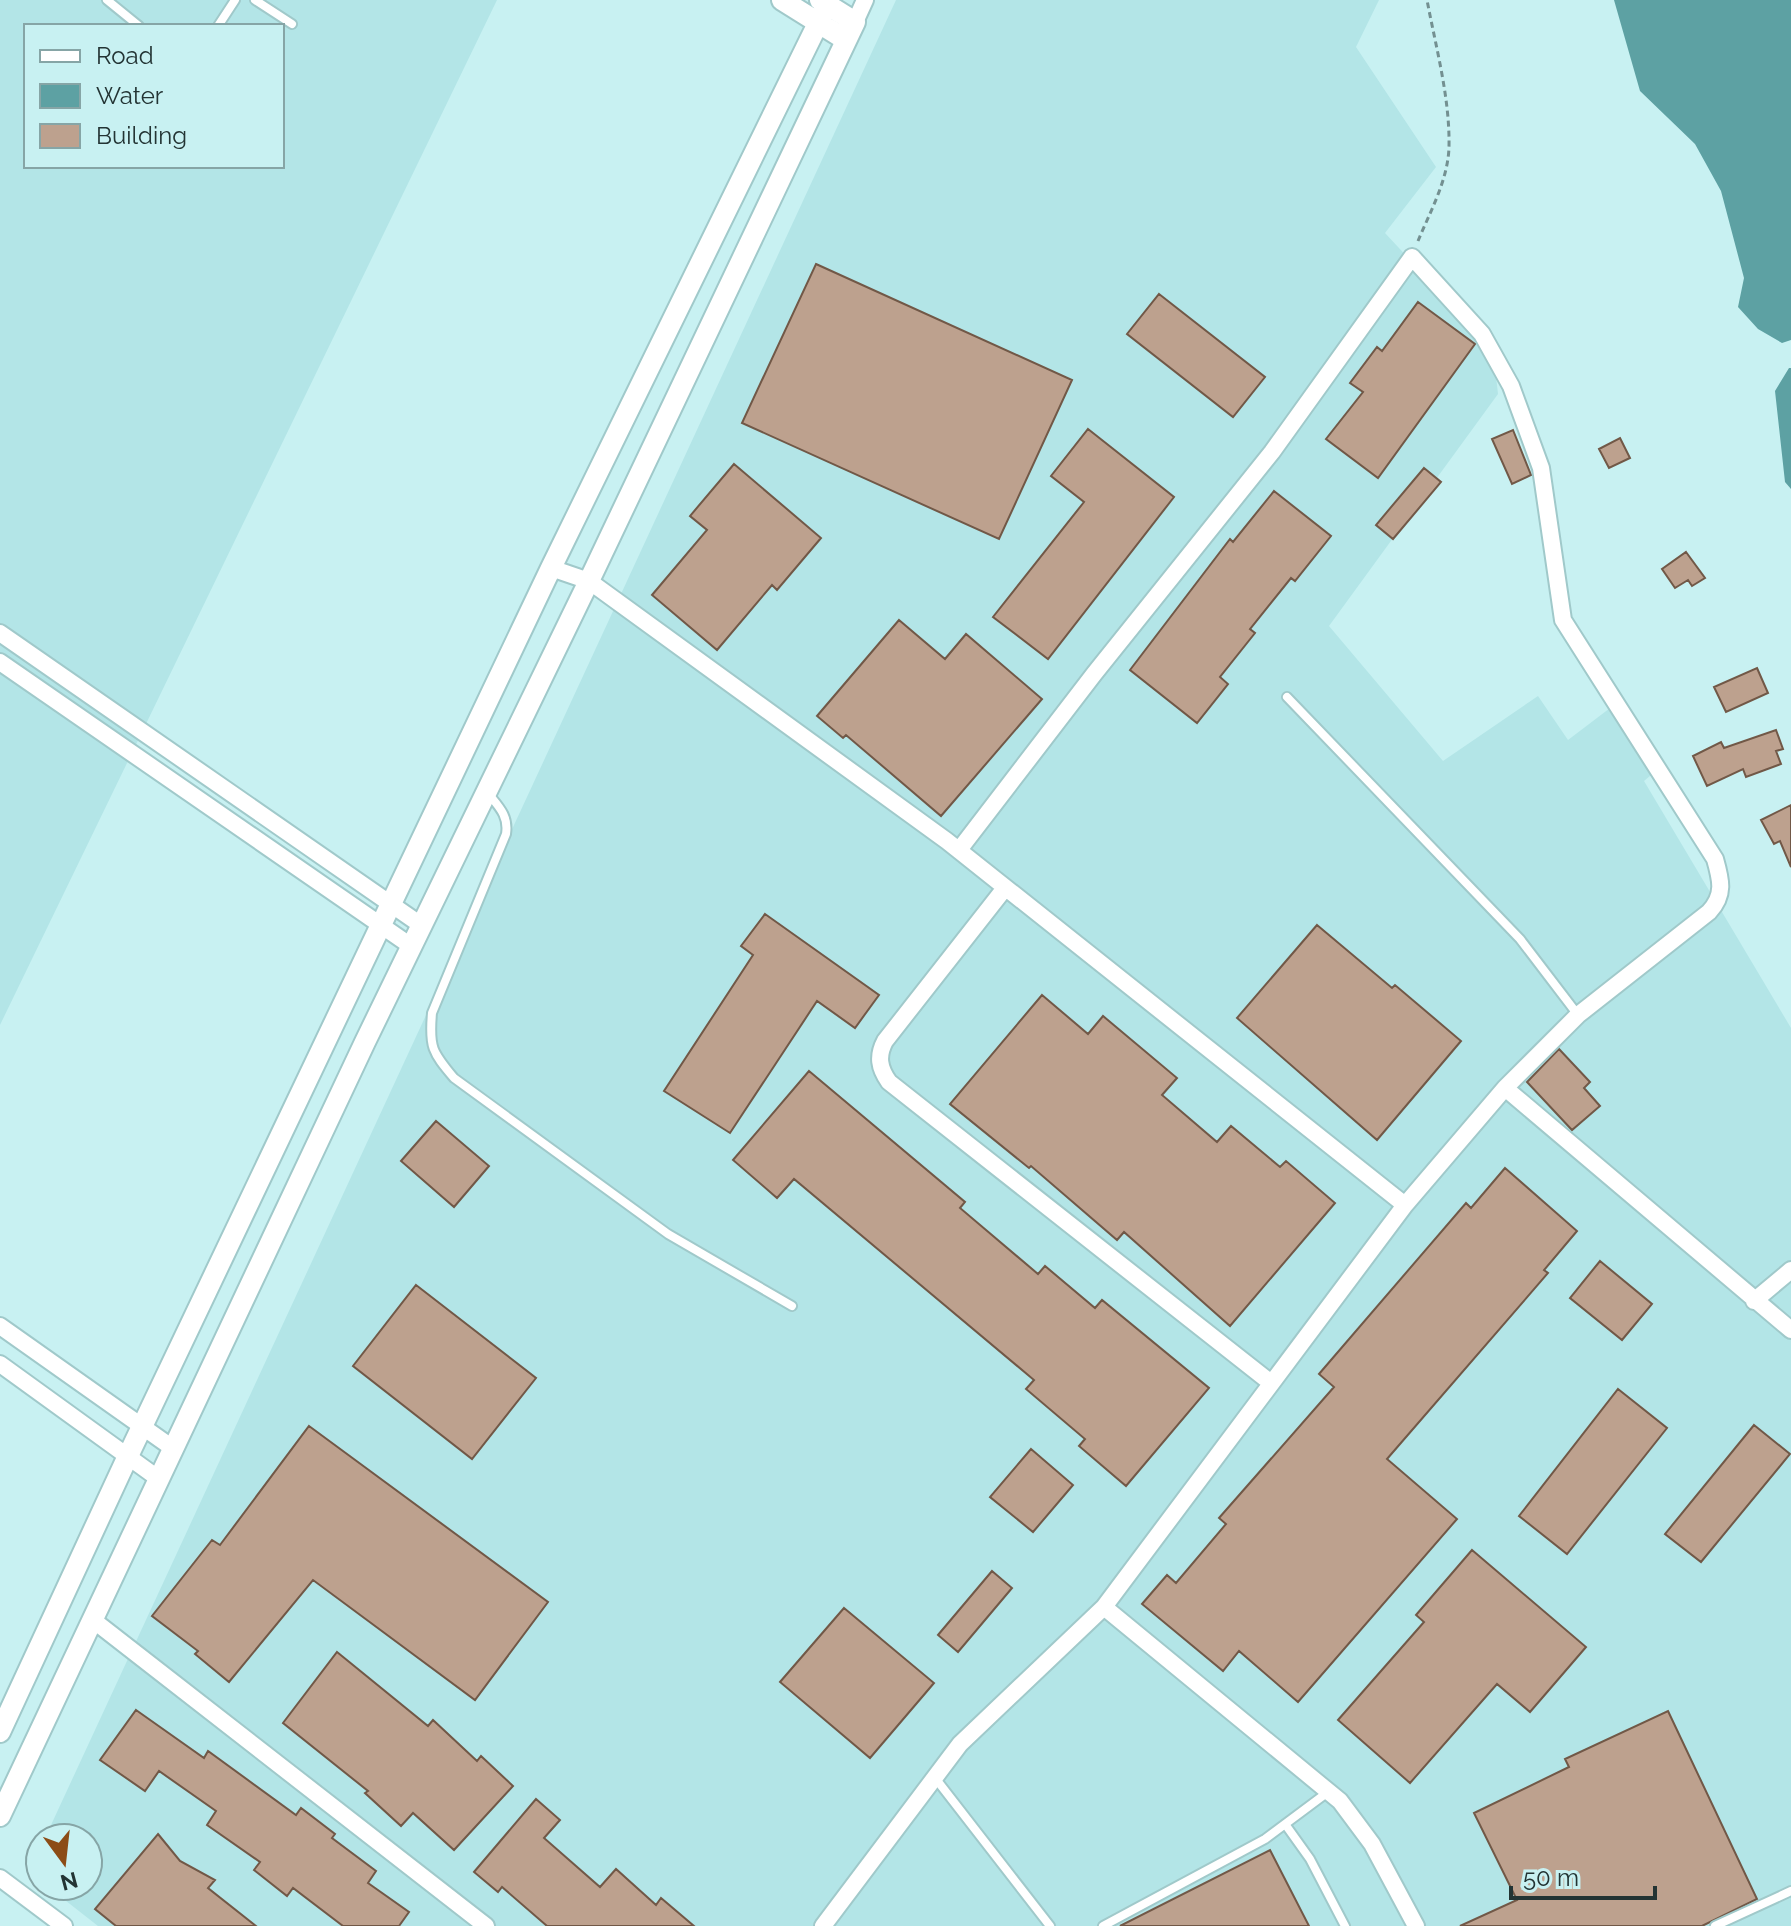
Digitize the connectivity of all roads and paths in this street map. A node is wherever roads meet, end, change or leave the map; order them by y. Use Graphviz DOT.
graph roads {
  1 [pos="107,0"];
  2 [pos="235,0"];
  3 [pos="255,0"];
  4 [pos="782,0"];
  5 [pos="865,0"];
  6 [pos="1427,0"];
  7 [pos="824,7"];
  8 [pos="137,24"];
  9 [pos="219,24"];
  10 [pos="292,24"];
  11 [pos="850,31"];
  12 [pos="1412,257"];
  13 [pos="692,279"];
  14 [pos="726,293"];
  15 [pos="551,568"];
  16 [pos="589,581"];
  17 [pos="0,633"];
  18 [pos="0,662"];
  19 [pos="1287,697"];
  20 [pos="486,792"];
  21 [pos="959,850"];
  22 [pos="1005,888"];
  23 [pos="391,904"];
  24 [pos="380,925"];
  25 [pos="421,925"];
  26 [pos="411,946"];
  27 [pos="1578,1015"];
  28 [pos="1505,1088"];
  29 [pos="1405,1205"];
  30 [pos="1791,1270"];
  31 [pos="1754,1301"];
  32 [pos="792,1306"];
  33 [pos="0,1326"];
  34 [pos="1791,1330"];
  35 [pos="0,1364"];
  36 [pos="1271,1383"];
  37 [pos="144,1427"];
  38 [pos="174,1449"];
  39 [pos="128,1456"];
  40 [pos="159,1479"];
  41 [pos="1104,1607"];
  42 [pos="93,1620"];
  43 [pos="0,1732"];
  44 [pos="936,1779"];
  45 [pos="1328,1792"];
  46 [pos="0,1816"];
  47 [pos="1285,1824"];
  48 [pos="0,1878"];
  49 [pos="1791,1891"];
  50 [pos="64,1926"];
  51 [pos="486,1926"];
  52 [pos="823,1926"];
  53 [pos="1050,1926"];
  54 [pos="1103,1926"];
  55 [pos="1345,1926"];
  56 [pos="1416,1926"];
  57 [pos="1715,1926"];
  1 -- 8 [label="lane"];
  2 -- 9 [label="lane"];
  3 -- 10 [label="lane"];
  4 -- 7 [label="street"];
  5 -- 11 [label="street"];
  6 -- 12 [label="path"];
  7 -- 11 [label="street"];
  7 -- 13 [label="street"];
  11 -- 14 [label="street"];
  12 -- 21 [label="street"];
  12 -- 27 [label="street"];
  13 -- 14 [label="street"];
  13 -- 15 [label="street"];
  14 -- 16 [label="street"];
  15 -- 16 [label="street"];
  15 -- 23 [label="street"];
  16 -- 20 [label="street"];
  16 -- 21 [label="street"];
  17 -- 23 [label="street"];
  18 -- 24 [label="street"];
  19 -- 27 [label="lane"];
  20 -- 25 [label="street"];
  20 -- 32 [label="lane"];
  21 -- 22 [label="street"];
  22 -- 29 [label="street"];
  22 -- 36 [label="street"];
  23 -- 24 [label="street"];
  23 -- 25 [label="street"];
  24 -- 26 [label="street"];
  24 -- 37 [label="street"];
  25 -- 26 [label="street"];
  26 -- 38 [label="street"];
  27 -- 28 [label="street"];
  28 -- 29 [label="street"];
  28 -- 31 [label="street"];
  29 -- 36 [label="street"];
  30 -- 31 [label="street"];
  31 -- 34 [label="street"];
  33 -- 37 [label="street"];
  35 -- 39 [label="street"];
  36 -- 41 [label="street"];
  37 -- 38 [label="street"];
  37 -- 39 [label="street"];
  38 -- 40 [label="street"];
  39 -- 40 [label="street"];
  39 -- 43 [label="street"];
  40 -- 42 [label="street"];
  41 -- 44 [label="street"];
  41 -- 45 [label="street"];
  42 -- 46 [label="street"];
  42 -- 51 [label="street"];
  44 -- 52 [label="street"];
  44 -- 53 [label="lane"];
  45 -- 47 [label="lane"];
  45 -- 56 [label="street"];
  47 -- 54 [label="lane"];
  47 -- 55 [label="lane"];
  48 -- 50 [label="street"];
  49 -- 57 [label="lane"];
}
